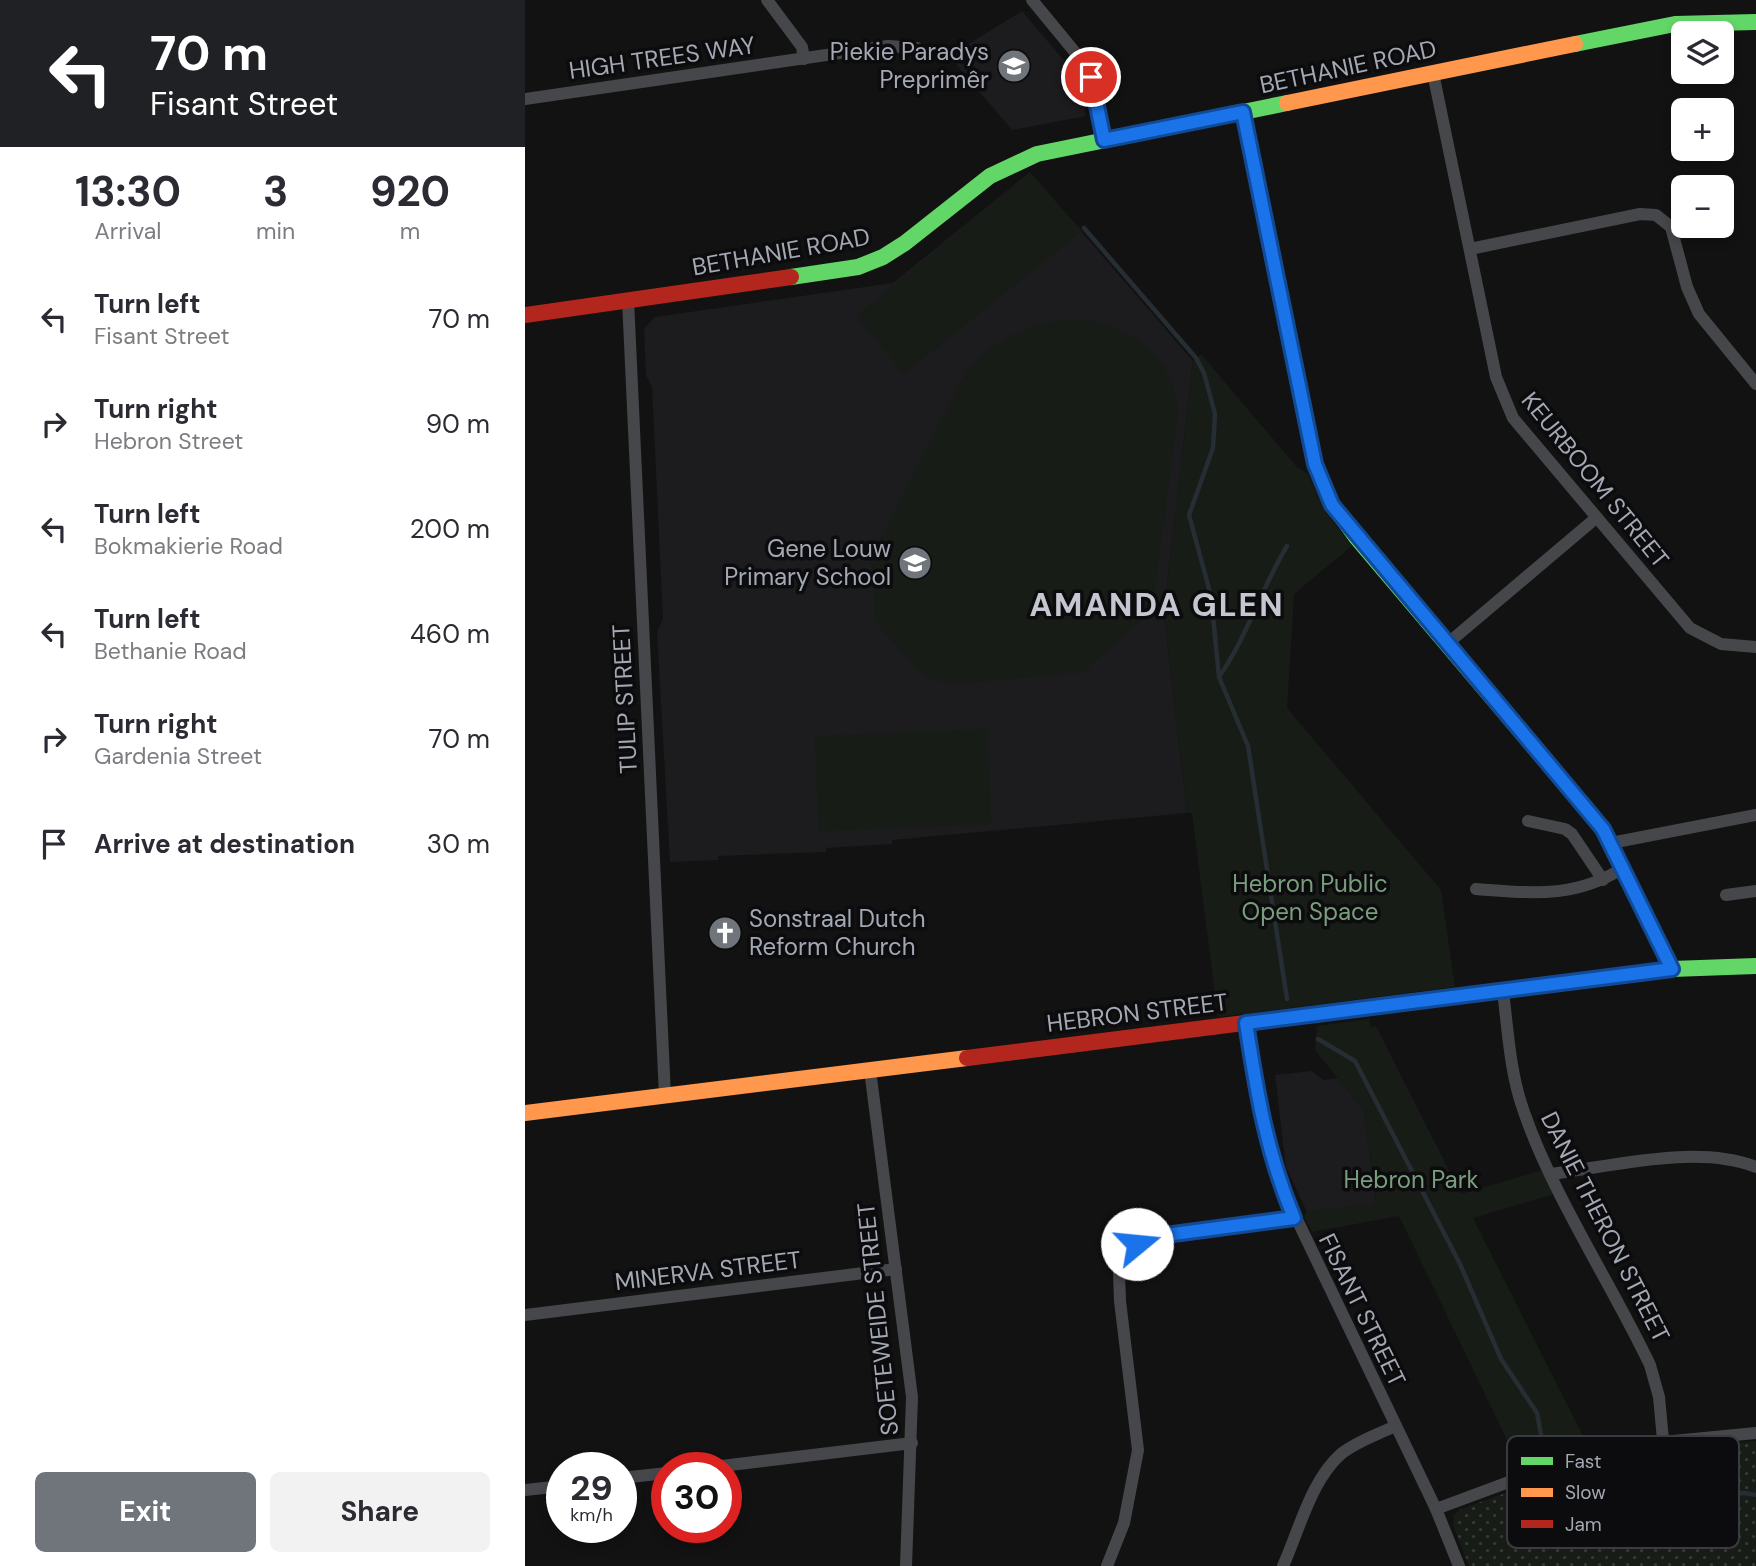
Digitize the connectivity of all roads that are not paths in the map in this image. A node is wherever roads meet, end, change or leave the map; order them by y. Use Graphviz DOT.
graph roads {
  1 [pos="767,0"];
  2 [pos="1033,0"];
  3 [pos="1756,22"];
  4 [pos="917,48"];
  5 [pos="804,59"];
  6 [pos="1433,73"];
  7 [pos="525,99"];
  8 [pos="1243,112"];
  9 [pos="1104,140"];
  10 [pos="1470,249"];
  11 [pos="628,300"];
  12 [pos="525,315"];
  13 [pos="1756,384"];
  14 [pos="1596,518"];
  15 [pos="1447,644"];
  16 [pos="1756,647"];
  17 [pos="1756,815"];
  18 [pos="1528,821"];
  19 [pos="1611,843"];
  20 [pos="1623,868"];
  21 [pos="1603,880"];
  22 [pos="1476,889"];
  23 [pos="1756,891"];
  24 [pos="1726,895"];
  25 [pos="1756,966"];
  26 [pos="1672,969"];
  27 [pos="1503,991"];
  28 [pos="1246,1023"];
  29 [pos="870,1070"];
  30 [pos="665,1096"];
  31 [pos="525,1113"];
  32 [pos="1756,1167"];
  33 [pos="1551,1174"];
  34 [pos="1294,1218"];
  35 [pos="896,1269"];
  36 [pos="525,1315"];
  37 [pos="1395,1426"];
  38 [pos="1756,1433"];
  39 [pos="1663,1436"];
  40 [pos="1716,1436"];
  41 [pos="912,1443"];
  42 [pos="742,1464"];
  43 [pos="1507,1482"];
  44 [pos="546,1488"];
  45 [pos="525,1490"];
  46 [pos="1436,1508"];
  47 [pos="906,1566"];
  48 [pos="1107,1566"];
  49 [pos="1283,1566"];
  50 [pos="1458,1566"];
  1 -- 5 [label="street, HIGH TREES WAY"];
  2 -- 9 [label="street"];
  3 -- 6 [label="street, BETHANIE ROAD"];
  4 -- 5 [label="street, HIGH TREES WAY"];
  5 -- 7 [label="street, HIGH TREES WAY"];
  6 -- 8 [label="street, BETHANIE ROAD"];
  6 -- 10 [label="street, KEURBOOM STREET"];
  8 -- 9 [label="street, BETHANIE ROAD"];
  8 -- 15 [label="street"];
  9 -- 11 [label="street, BETHANIE ROAD"];
  10 -- 13 [label="street"];
  10 -- 14 [label="street, KEURBOOM STREET"];
  11 -- 12 [label="street, BETHANIE ROAD"];
  11 -- 30 [label="street, TULIP STREET"];
  14 -- 15 [label="street"];
  14 -- 16 [label="street, KEURBOOM STREET"];
  15 -- 19 [label="street"];
  17 -- 19 [label="street"];
  18 -- 21 [label="street"];
  19 -- 20 [label="street"];
  20 -- 21 [label="street"];
  20 -- 26 [label="street"];
  21 -- 22 [label="street"];
  23 -- 24 [label="street"];
  25 -- 26 [label="street, HEBRON STREET"];
  26 -- 27 [label="street, HEBRON STREET"];
  27 -- 28 [label="street, HEBRON STREET"];
  27 -- 33 [label="street, DANIE THERON STREET"];
  28 -- 29 [label="street, HEBRON STREET"];
  28 -- 34 [label="street, FISANT STREET"];
  29 -- 30 [label="street, HEBRON STREET"];
  29 -- 35 [label="street, SOETEWEIDE STREET"];
  30 -- 31 [label="street, HEBRON STREET"];
  32 -- 33 [label="street"];
  33 -- 39 [label="street, DANIE THERON STREET"];
  34 -- 37 [label="street, FISANT STREET"];
  34 -- 48 [label="street"];
  35 -- 36 [label="street, MINERVA STREET"];
  35 -- 41 [label="street, SOETEWEIDE STREET"];
  37 -- 46 [label="street, FISANT STREET"];
  37 -- 49 [label="street"];
  38 -- 40 [label="street"];
  41 -- 42 [label="street"];
  41 -- 47 [label="street, SOETEWEIDE STREET"];
  43 -- 46 [label="street"];
  44 -- 45 [label="street"];
  46 -- 50 [label="street, FISANT STREET"];
}
